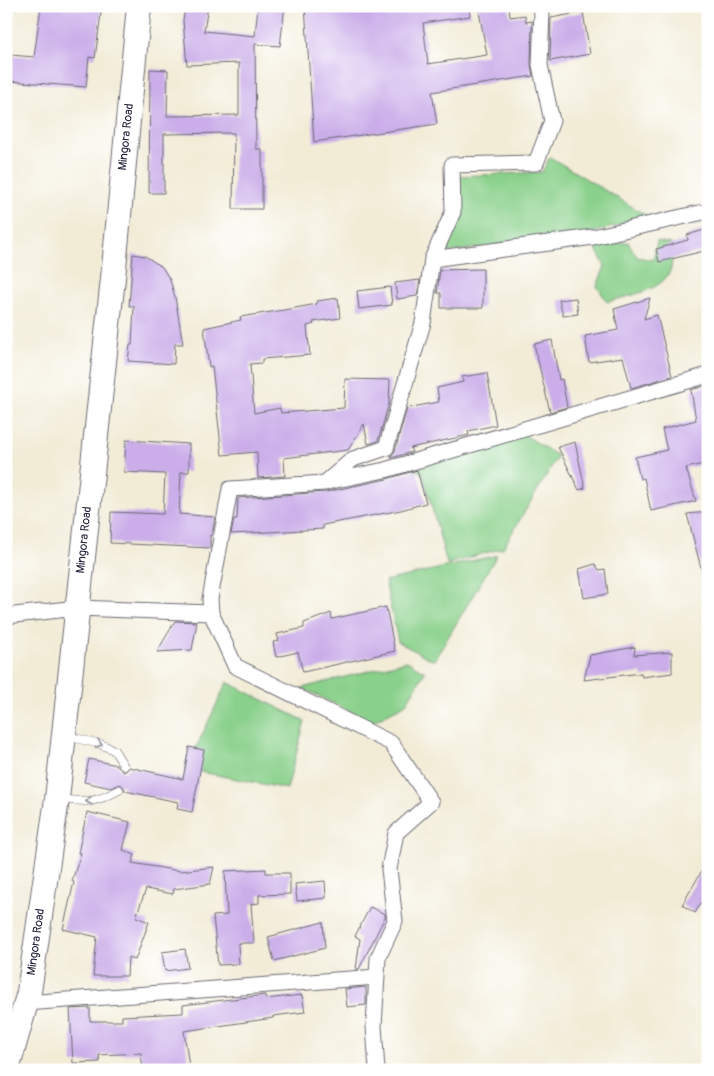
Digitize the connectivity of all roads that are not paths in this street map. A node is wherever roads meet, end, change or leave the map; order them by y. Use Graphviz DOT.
graph roads {
  1 [pos="139,6"];
  2 [pos="539,6"];
  3 [pos="708,212"];
  4 [pos="432,259"];
  5 [pos="708,375"];
  6 [pos="325,483"];
  7 [pos="77,608"];
  8 [pos="211,613"];
  9 [pos="6,616"];
  10 [pos="65,736"];
  11 [pos="124,766"];
  12 [pos="119,790"];
  13 [pos="57,799"];
  14 [pos="377,977"];
  15 [pos="26,1004"];
  16 [pos="7,1070"];
  17 [pos="377,1070"];
  1 -- 7 [label="main road, Mingora Road"];
  2 -- 4 [label="street"];
  3 -- 4 [label="street"];
  4 -- 6 [label="street"];
  5 -- 6 [label="street"];
  6 -- 8 [label="street"];
  7 -- 8 [label="street"];
  7 -- 9 [label="street"];
  7 -- 10 [label="main road, Mingora Road"];
  8 -- 14 [label="street"];
  10 -- 11 [label="lane, one-way"];
  10 -- 13 [label="main road, Mingora Road"];
  12 -- 13 [label="lane, one-way"];
  13 -- 15 [label="main road, Mingora Road"];
  14 -- 15 [label="street"];
  14 -- 17 [label="street"];
  15 -- 16 [label="main road, Mingora Road"];
}
